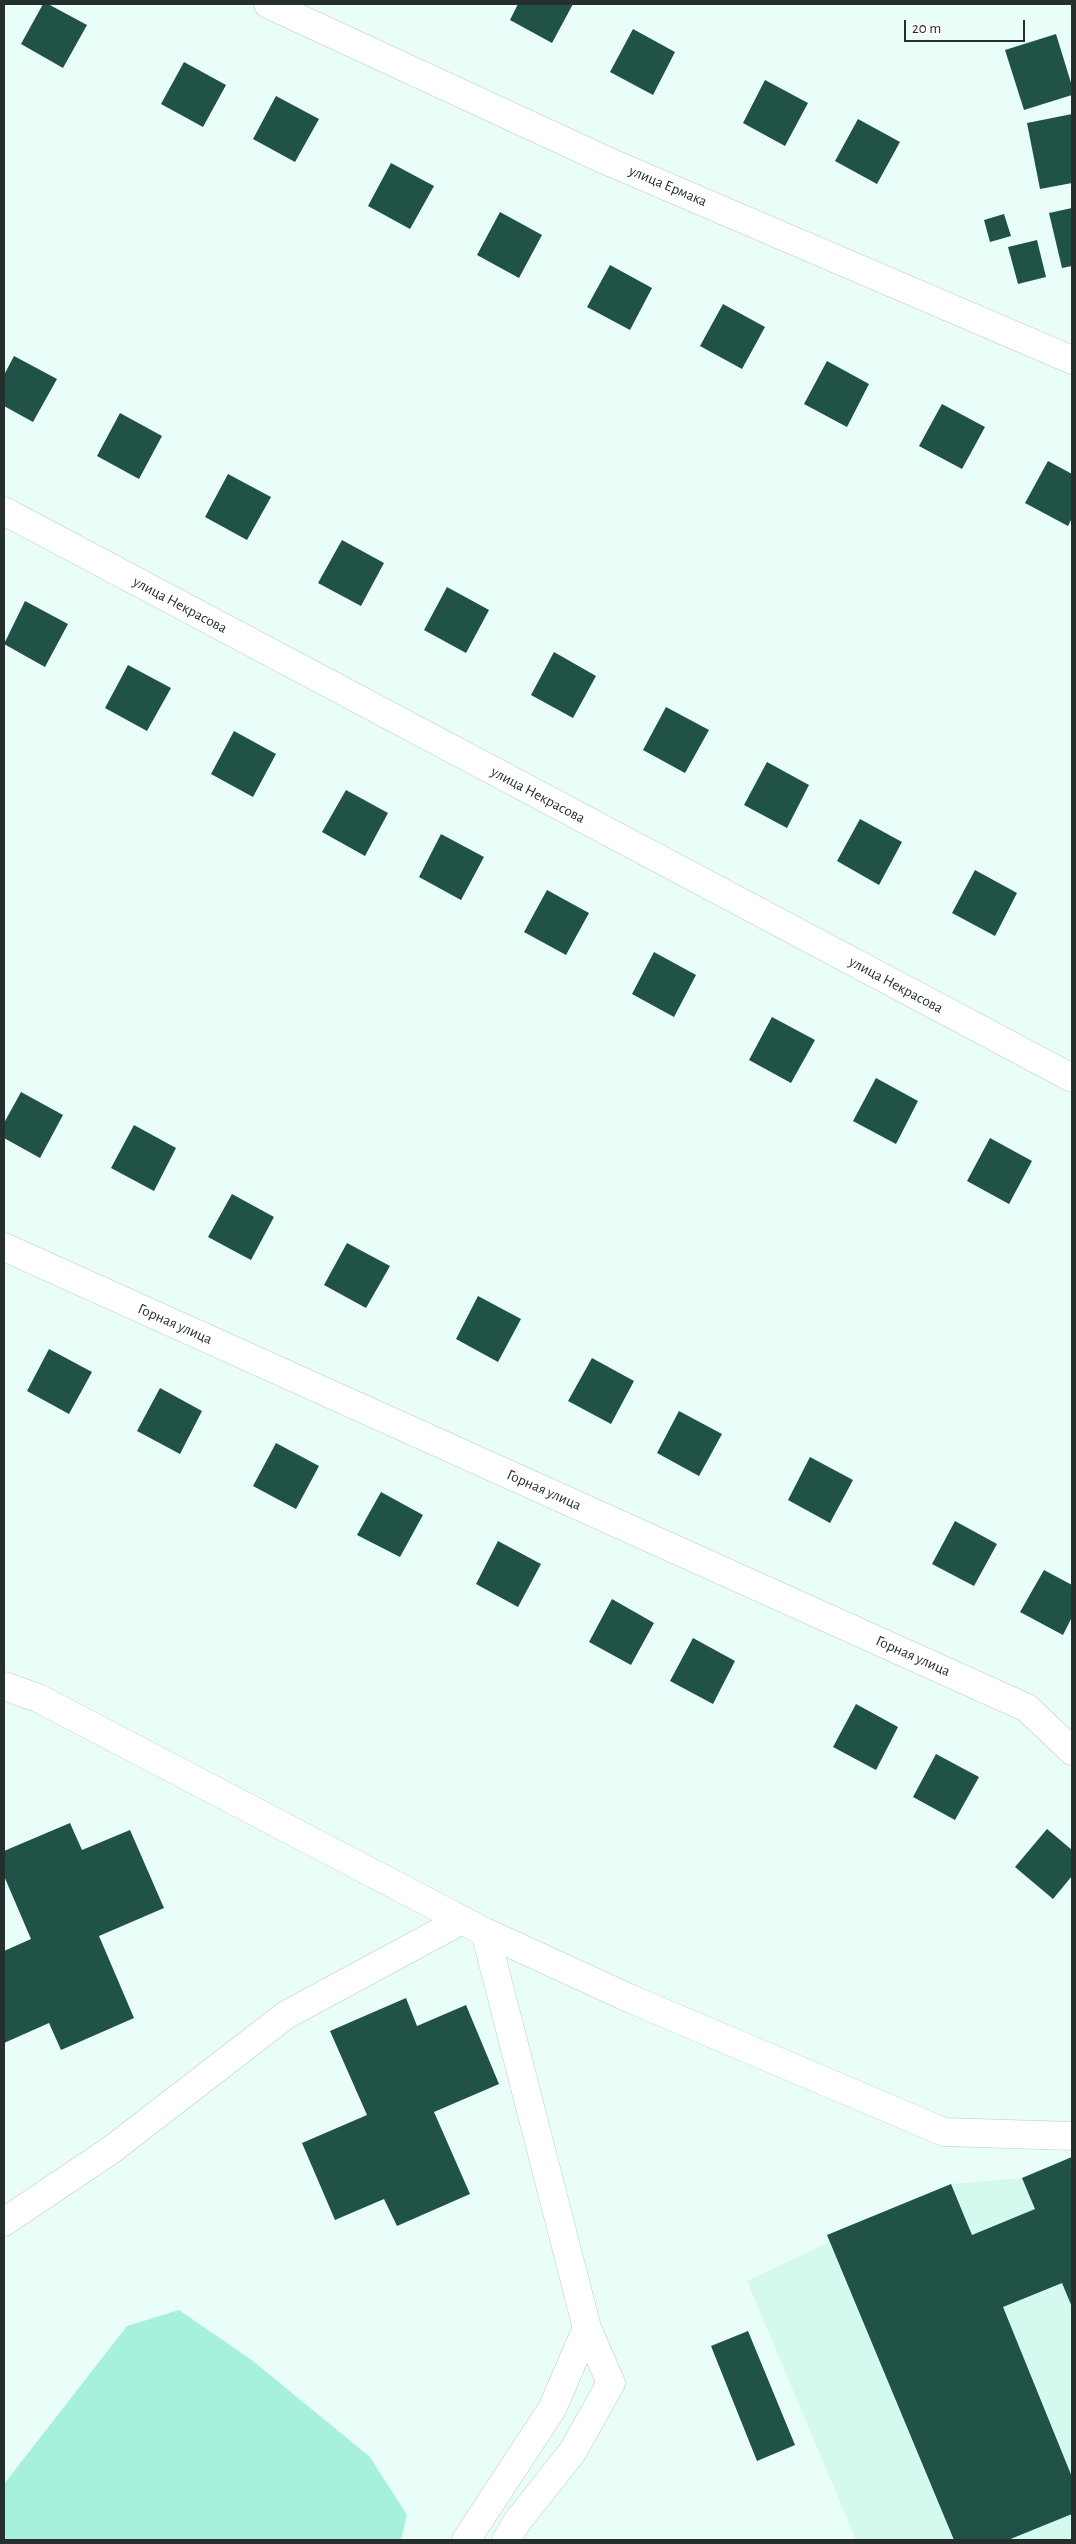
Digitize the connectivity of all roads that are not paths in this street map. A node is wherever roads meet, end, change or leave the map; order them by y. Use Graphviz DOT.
graph roads {
  1 [pos="268,4"];
  2 [pos="1072,360"];
  3 [pos="4,511"];
  4 [pos="1072,1078"];
  5 [pos="4,1246"];
  6 [pos="4,1686"];
  7 [pos="1072,1751"];
  8 [pos="473,1926"];
  9 [pos="1072,2136"];
  10 [pos="4,2222"];
  11 [pos="587,2328"];
  12 [pos="466,2540"];
  13 [pos="506,2540"];
  1 -- 2 [label="street, улица Ермака"];
  3 -- 4 [label="street, улица Некрасова"];
  5 -- 7 [label="street, Горная улица"];
  6 -- 8 [label="street"];
  8 -- 9 [label="street"];
  8 -- 10 [label="street"];
  8 -- 11 [label="street"];
  11 -- 12 [label="street"];
  11 -- 13 [label="street"];
}
